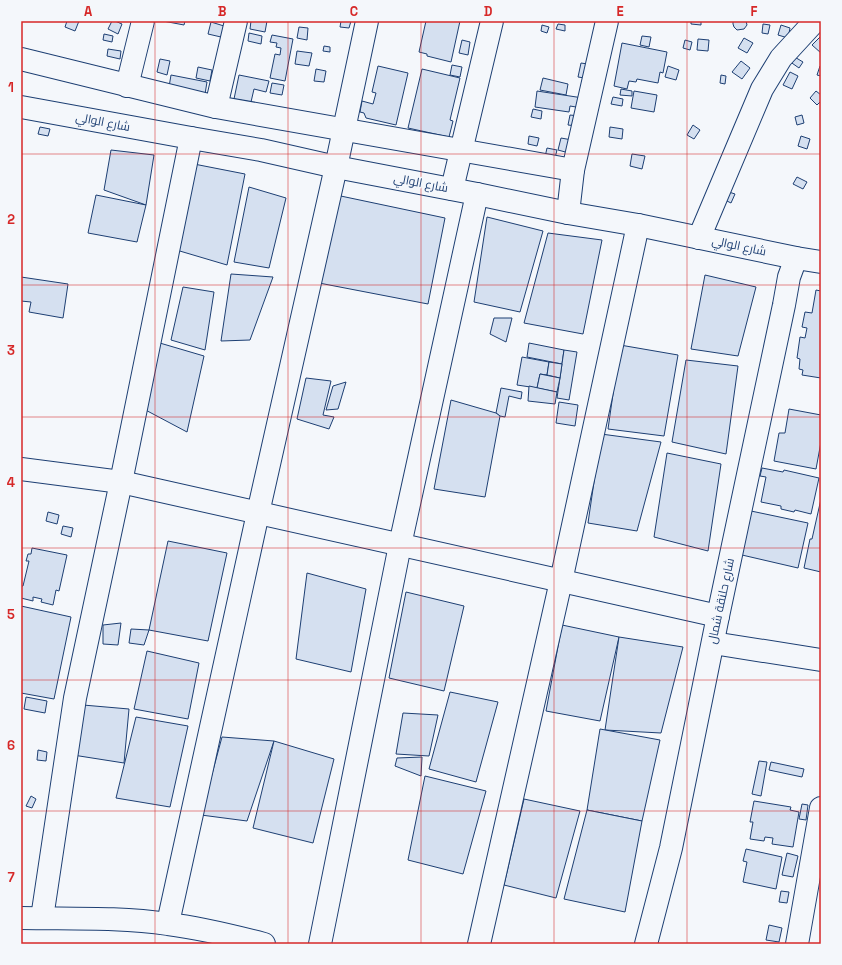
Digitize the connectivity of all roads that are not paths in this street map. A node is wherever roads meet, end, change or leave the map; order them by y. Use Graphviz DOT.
graph roads {
  1 [pos="143,21"];
  2 [pos="236,21"];
  3 [pos="367,21"];
  4 [pos="492,21"];
  5 [pos="607,21"];
  6 [pos="815,21"];
  7 [pos="21,59"];
  8 [pos="127,86"];
  9 [pos="21,107"];
  10 [pos="216,107"];
  11 [pos="344,129"];
  12 [pos="191,138"];
  13 [pos="461,150"];
  14 [pos="336,167"];
  15 [pos="573,170"];
  16 [pos="452,189"];
  17 [pos="477,194"];
  18 [pos="568,213"];
  19 [pos="638,225"];
  20 [pos="699,238"];
  21 [pos="796,258"];
  22 [pos="821,262"];
  23 [pos="21,470"];
  24 [pos="121,482"];
  25 [pos="258,513"];
  26 [pos="400,545"];
  27 [pos="561,581"];
  28 [pos="718,616"];
  29 [pos="712,643"];
  30 [pos="821,660"];
  31 [pos="821,808"];
  32 [pos="31,918"];
  33 [pos="168,923"];
  34 [pos="264,944"];
  35 [pos="320,944"];
  36 [pos="479,944"];
  37 [pos="646,944"];
  38 [pos="797,944"];
  1 -- 8 [label="street"];
  2 -- 10 [label="street"];
  3 -- 11 [label="street"];
  4 -- 13 [label="street"];
  5 -- 15 [label="street"];
  6 -- 20 [label="street"];
  7 -- 8 [label="street"];
  8 -- 10 [label="street"];
  9 -- 12 [label="street, شارع الوالي"];
  10 -- 11 [label="street"];
  11 -- 13 [label="street"];
  11 -- 14 [label="street"];
  12 -- 14 [label="street, شارع الوالي"];
  12 -- 24 [label="street"];
  13 -- 15 [label="street"];
  13 -- 16 [label="street"];
  14 -- 16 [label="street, شارع الوالي"];
  14 -- 25 [label="street"];
  15 -- 18 [label="street"];
  16 -- 17 [label="street, شارع الوالي"];
  17 -- 18 [label="street, شارع الوالي"];
  17 -- 26 [label="street"];
  18 -- 19 [label="street, شارع الوالي"];
  19 -- 20 [label="street, شارع الوالي"];
  19 -- 27 [label="street"];
  20 -- 21 [label="street, شارع الوالي"];
  21 -- 22 [label="street, شارع الوالي"];
  21 -- 28 [label="street, شارع حلنقة شمال"];
  23 -- 24 [label="street"];
  24 -- 25 [label="street"];
  24 -- 32 [label="street"];
  25 -- 26 [label="street"];
  25 -- 33 [label="street"];
  26 -- 27 [label="street"];
  26 -- 35 [label="street"];
  27 -- 28 [label="street"];
  27 -- 36 [label="street"];
  28 -- 29 [label="street, شارع حلنقة شمال"];
  29 -- 30 [label="street"];
  29 -- 37 [label="street, شارع حلنقة شمال"];
  31 -- 38 [label="street"];
  32 -- 33 [label="street"];
  33 -- 34 [label="street"];
}
